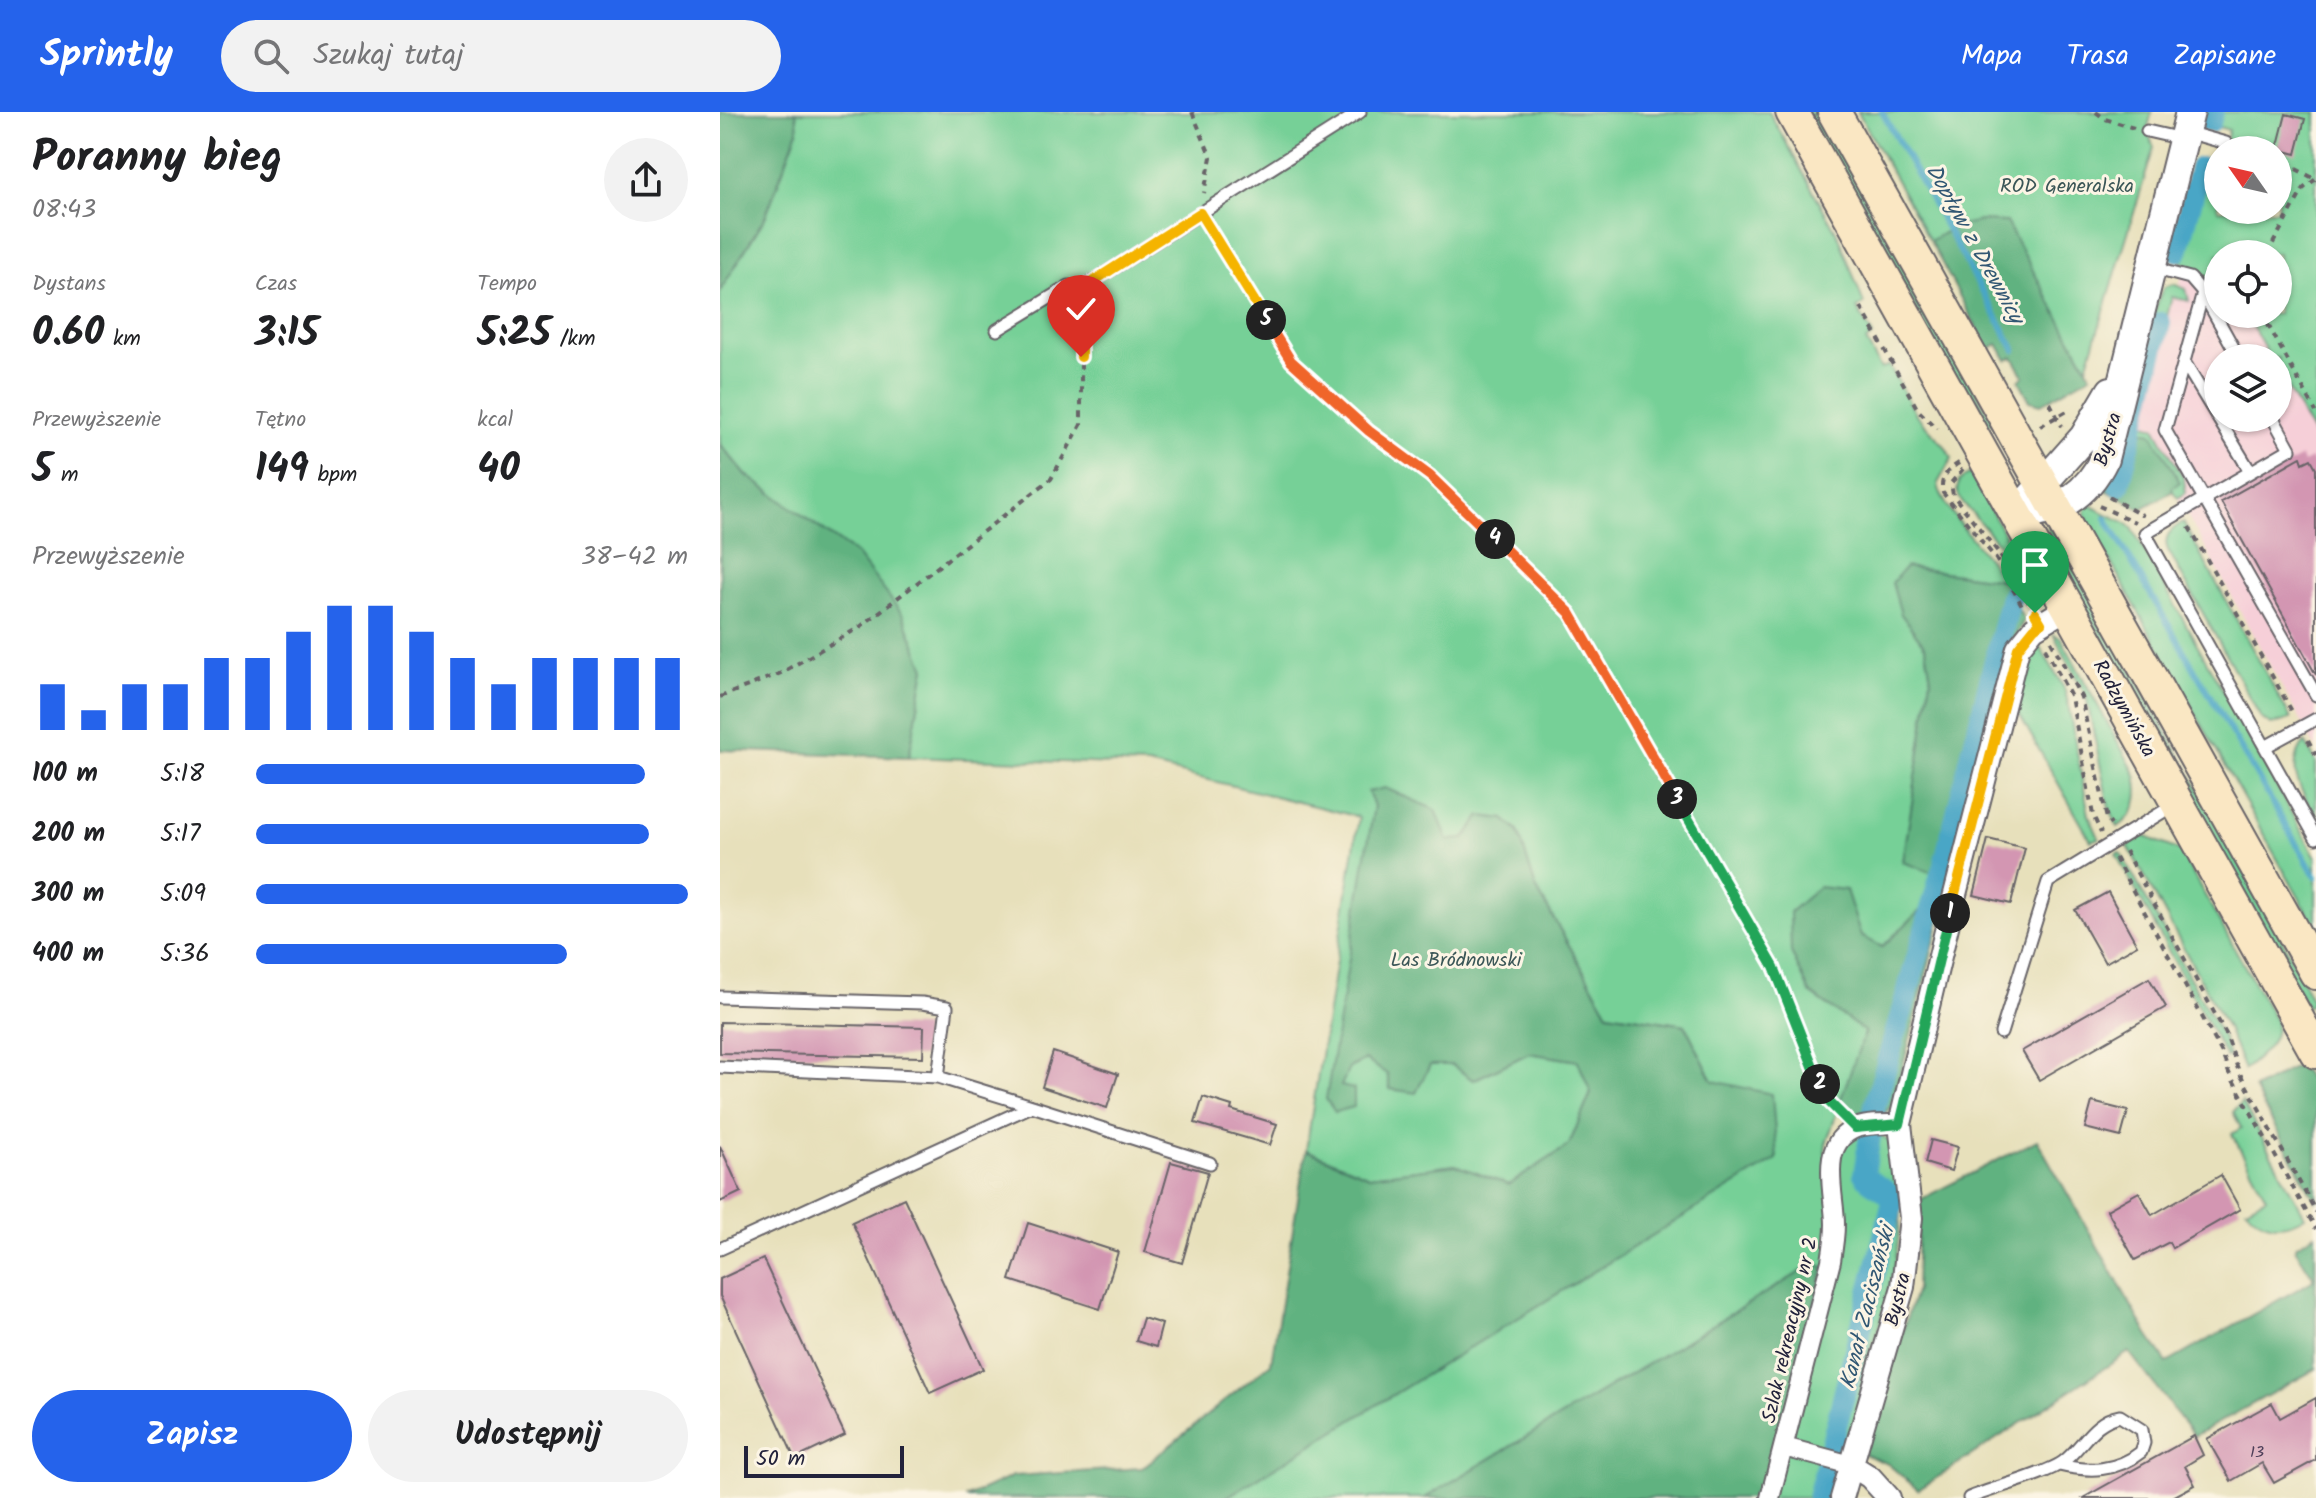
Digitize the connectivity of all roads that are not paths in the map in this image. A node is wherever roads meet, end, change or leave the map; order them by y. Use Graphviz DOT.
graph roads {
  1 [pos="1360,112"];
  2 [pos="1792,112"];
  3 [pos="1834,112"];
  4 [pos="2186,128"];
  5 [pos="2147,131"];
  6 [pos="2207,136"];
  7 [pos="2150,268"];
  8 [pos="2203,293"];
  9 [pos="997,330"];
  10 [pos="2231,344"];
  11 [pos="2184,362"];
  12 [pos="2125,366"];
  13 [pos="2281,432"];
  14 [pos="2022,436"];
  15 [pos="2070,440"];
  16 [pos="2250,471"];
  17 [pos="2049,496"];
  18 [pos="2204,497"];
  19 [pos="2017,515"];
  20 [pos="2048,619"];
  21 [pos="2316,695"];
  22 [pos="2316,719"];
  23 [pos="2265,747"];
  24 [pos="2178,803"];
  25 [pos="2316,838"];
  26 [pos="2313,962"];
  27 [pos="720,997"];
  28 [pos="2001,1033"];
  29 [pos="2316,1052"];
  30 [pos="720,1067"];
  31 [pos="938,1077"];
  32 [pos="1032,1106"];
  33 [pos="1900,1124"];
  34 [pos="1210,1163"];
  35 [pos="720,1249"];
  36 [pos="1784,1447"];
  37 [pos="1845,1463"];
  38 [pos="2059,1465"];
  39 [pos="1770,1498"];
  40 [pos="1842,1498"];
  41 [pos="1889,1498"];
  42 [pos="1969,1498"];
  1 -- 9 [label="lane"];
  2 -- 19 [label="main road, Radzymińska"];
  3 -- 14 [label="main road, Radzymińska"];
  4 -- 5 [label="lane"];
  4 -- 6 [label="lane"];
  4 -- 7 [label="street, Bystra"];
  7 -- 8 [label="lane"];
  7 -- 12 [label="street, Bystra"];
  8 -- 10 [label="lane"];
  8 -- 11 [label="lane"];
  11 -- 16 [label="lane"];
  11 -- 18 [label="lane"];
  12 -- 15 [label="street, Bystra"];
  12 -- 17 [label="street, Bystra"];
  13 -- 16 [label="lane"];
  14 -- 15 [label="street, Bystra"];
  14 -- 17 [label="main road, Radzymińska"];
  15 -- 17 [label="street, Bystra"];
  16 -- 18 [label="lane"];
  17 -- 19 [label="street, Bystra"];
  17 -- 26 [label="main road, Radzymińska"];
  18 -- 21 [label="lane"];
  18 -- 23 [label="lane"];
  19 -- 20 [label="main road, Radzymińska"];
  20 -- 24 [label="main road, Radzymińska"];
  20 -- 33 [label="street, Bystra"];
  22 -- 23 [label="lane"];
  23 -- 25 [label="lane"];
  24 -- 28 [label="lane"];
  24 -- 29 [label="main road, Radzymińska"];
  27 -- 31 [label="lane"];
  30 -- 31 [label="lane"];
  31 -- 32 [label="lane"];
  32 -- 34 [label="lane"];
  32 -- 35 [label="lane"];
  33 -- 36 [label="street, Szlak rekreacyjny nr 2"];
  33 -- 37 [label="street, Bystra"];
  36 -- 37 [label="street"];
  36 -- 39 [label="street, Szlak rekreacyjny nr 2"];
  37 -- 40 [label="street, Bystra"];
  37 -- 41 [label="street"];
  38 -- 38 [label="lane"];
  38 -- 42 [label="lane"];
}
